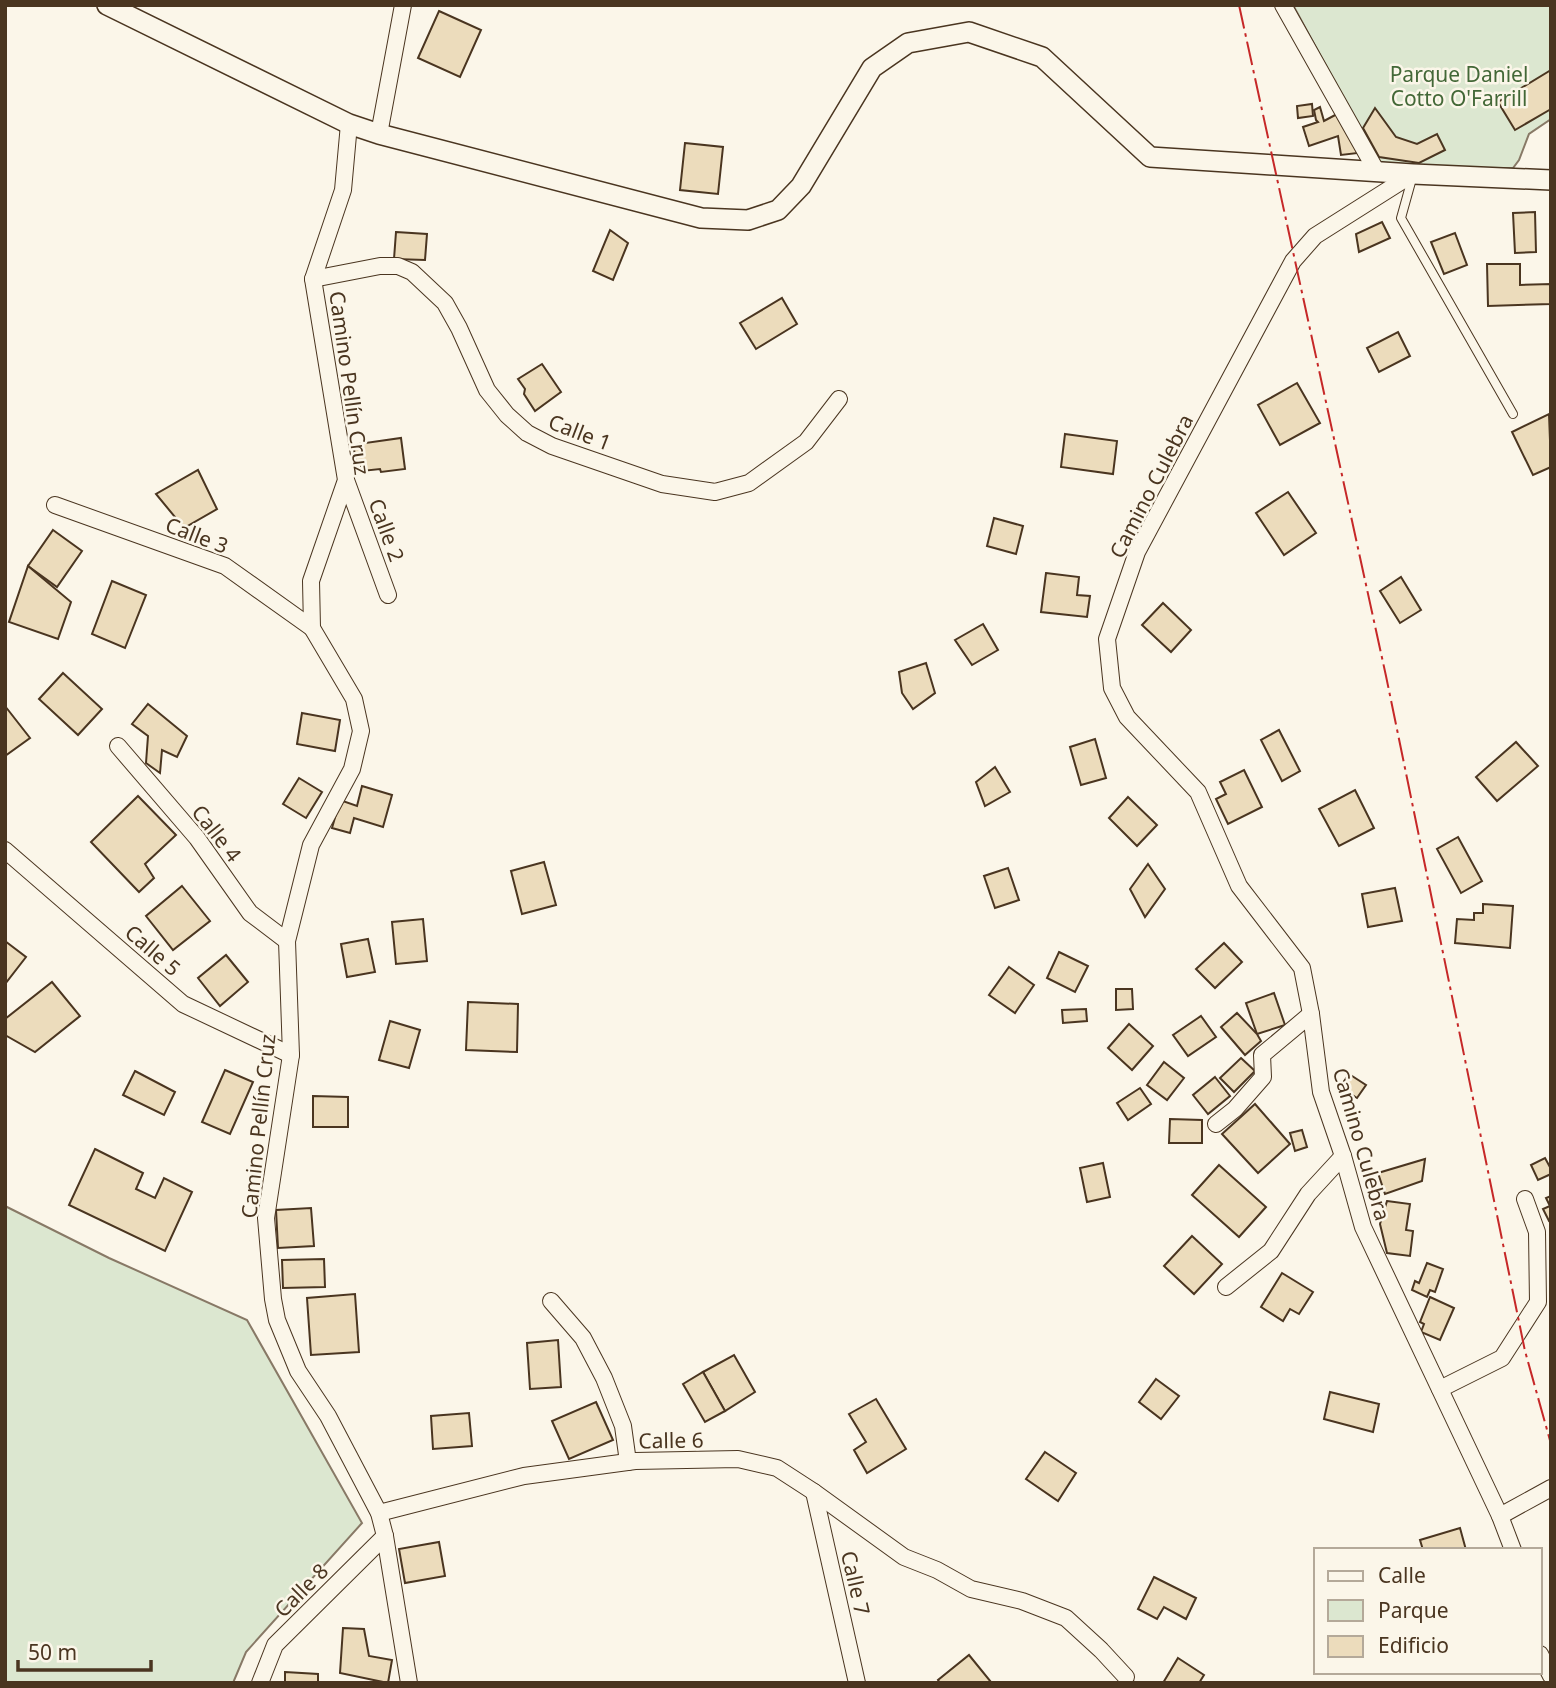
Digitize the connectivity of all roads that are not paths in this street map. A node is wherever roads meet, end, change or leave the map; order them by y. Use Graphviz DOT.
graph roads {
  1 [pos="107,5"];
  2 [pos="403,5"];
  3 [pos="1283,5"];
  4 [pos="349,124"];
  5 [pos="379,134"];
  6 [pos="1377,172"];
  7 [pos="1413,174"];
  8 [pos="1551,180"];
  9 [pos="313,279"];
  10 [pos="839,399"];
  11 [pos="1513,414"];
  12 [pos="346,480"];
  13 [pos="55,505"];
  14 [pos="388,595"];
  15 [pos="312,628"];
  16 [pos="118,746"];
  17 [pos="5,850"];
  18 [pos="287,941"];
  19 [pos="1311,1014"];
  20 [pos="291,1055"];
  21 [pos="1216,1124"];
  22 [pos="1343,1156"];
  23 [pos="1525,1199"];
  24 [pos="1226,1287"];
  25 [pos="551,1301"];
  26 [pos="1440,1389"];
  27 [pos="628,1462"];
  28 [pos="1551,1488"];
  29 [pos="814,1492"];
  30 [pos="379,1513"];
  31 [pos="1500,1516"];
  32 [pos="385,1536"];
  33 [pos="1512,1548"];
  34 [pos="1542,1658"];
  35 [pos="1551,1676"];
  36 [pos="1126,1677"];
  37 [pos="260,1683"];
  38 [pos="409,1683"];
  39 [pos="857,1683"];
  1 -- 4 [label="street"];
  2 -- 5 [label="street"];
  3 -- 6 [label="street"];
  4 -- 5 [label="street"];
  4 -- 9 [label="street, Camino Pellín Cruz"];
  5 -- 6 [label="street"];
  6 -- 7 [label="street"];
  7 -- 8 [label="street"];
  7 -- 11 [label="lane"];
  7 -- 19 [label="street, Camino Culebra"];
  9 -- 10 [label="street, Calle 1"];
  9 -- 12 [label="street, Camino Pellín Cruz"];
  12 -- 14 [label="street, Calle 2"];
  12 -- 15 [label="street, Camino Pellín Cruz"];
  13 -- 15 [label="street, Calle 3"];
  15 -- 18 [label="street, Camino Pellín Cruz"];
  16 -- 18 [label="street, Calle 4"];
  17 -- 20 [label="street, Calle 5"];
  18 -- 20 [label="street, Camino Pellín Cruz"];
  19 -- 21 [label="street"];
  19 -- 22 [label="street, Camino Culebra"];
  20 -- 30 [label="street, Camino Pellín Cruz"];
  22 -- 24 [label="street"];
  22 -- 26 [label="street, Camino Culebra"];
  23 -- 26 [label="street"];
  25 -- 27 [label="street"];
  26 -- 31 [label="street, Camino Culebra"];
  27 -- 29 [label="street, Calle 6"];
  27 -- 30 [label="street, Calle 6"];
  28 -- 31 [label="street"];
  29 -- 36 [label="street, Calle 6"];
  29 -- 39 [label="street, Calle 7"];
  30 -- 32 [label="street, Camino Pellín Cruz"];
  31 -- 33 [label="street, Camino Culebra"];
  32 -- 37 [label="street, Calle 8"];
  32 -- 38 [label="street, Camino Pellín Cruz"];
  34 -- 35 [label="street"];
}
